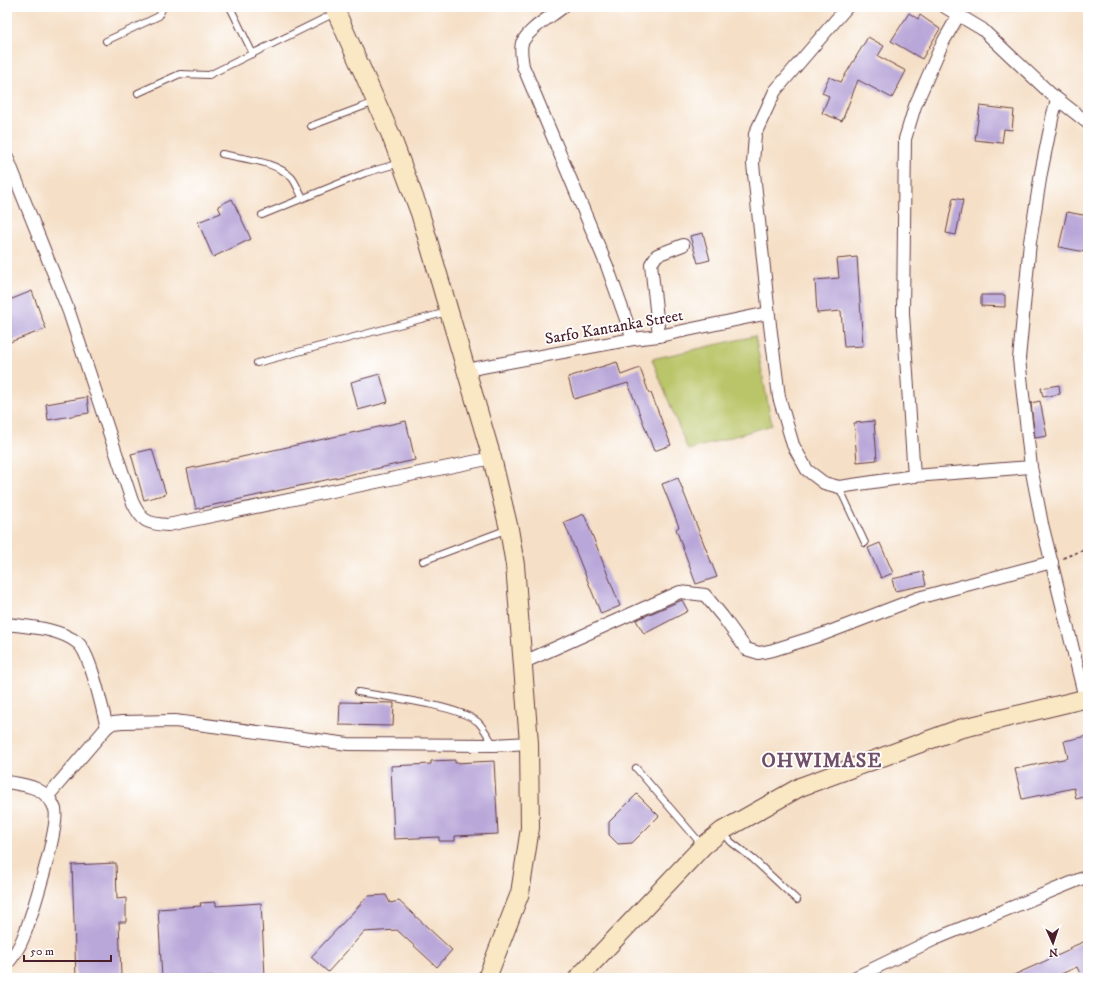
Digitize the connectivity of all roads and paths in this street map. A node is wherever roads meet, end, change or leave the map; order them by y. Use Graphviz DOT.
graph roads {
  1 [pos="163,7"];
  2 [pos="230,7"];
  3 [pos="563,7"];
  4 [pos="846,7"];
  5 [pos="945,7"];
  6 [pos="335,10"];
  7 [pos="958,16"];
  8 [pos="106,41"];
  9 [pos="252,54"];
  10 [pos="138,94"];
  11 [pos="1057,100"];
  12 [pos="376,101"];
  13 [pos="1088,123"];
  14 [pos="311,126"];
  15 [pos="222,154"];
  16 [pos="7,157"];
  17 [pos="402,163"];
  18 [pos="302,197"];
  19 [pos="262,215"];
  20 [pos="682,245"];
  21 [pos="449,312"];
  22 [pos="768,313"];
  23 [pos="659,336"];
  24 [pos="633,338"];
  25 [pos="257,363"];
  26 [pos="466,370"];
  27 [pos="492,458"];
  28 [pos="1031,467"];
  29 [pos="914,476"];
  30 [pos="839,487"];
  31 [pos="509,529"];
  32 [pos="865,543"];
  33 [pos="1088,548"];
  34 [pos="423,561"];
  35 [pos="1052,562"];
  36 [pos="7,624"];
  37 [pos="524,662"];
  38 [pos="358,692"];
  39 [pos="1087,698"];
  40 [pos="107,727"];
  41 [pos="529,744"];
  42 [pos="494,745"];
  43 [pos="636,768"];
  44 [pos="7,782"];
  45 [pos="47,797"];
  46 [pos="722,831"];
  47 [pos="703,846"];
  48 [pos="1088,876"];
  49 [pos="797,900"];
  50 [pos="7,964"];
  51 [pos="487,978"];
  52 [pos="578,978"];
  53 [pos="854,978"];
  1 -- 8 [label="lane"];
  2 -- 9 [label="lane"];
  3 -- 24 [label="street"];
  4 -- 22 [label="street"];
  5 -- 7 [label="street"];
  6 -- 9 [label="lane"];
  6 -- 12 [label="street"];
  7 -- 11 [label="street"];
  7 -- 29 [label="street"];
  9 -- 10 [label="lane"];
  11 -- 13 [label="street"];
  11 -- 28 [label="street"];
  12 -- 14 [label="lane"];
  12 -- 17 [label="street"];
  15 -- 18 [label="lane"];
  16 -- 27 [label="street"];
  17 -- 18 [label="lane"];
  17 -- 21 [label="street"];
  18 -- 19 [label="lane"];
  20 -- 23 [label="street"];
  21 -- 25 [label="lane"];
  21 -- 26 [label="street"];
  22 -- 23 [label="street, Sarfo Kantanka Street"];
  22 -- 30 [label="street"];
  23 -- 24 [label="street, Sarfo Kantanka Street"];
  24 -- 26 [label="street, Sarfo Kantanka Street"];
  26 -- 27 [label="street"];
  27 -- 31 [label="street"];
  28 -- 29 [label="street"];
  28 -- 35 [label="street"];
  29 -- 30 [label="street"];
  30 -- 32 [label="lane"];
  31 -- 34 [label="lane"];
  31 -- 37 [label="street"];
  33 -- 35 [label="path"];
  35 -- 37 [label="street"];
  35 -- 39 [label="street"];
  36 -- 40 [label="street"];
  37 -- 41 [label="street"];
  38 -- 42 [label="lane"];
  39 -- 46 [label="street"];
  40 -- 42 [label="street"];
  40 -- 45 [label="street"];
  41 -- 42 [label="street"];
  41 -- 51 [label="street"];
  43 -- 47 [label="lane"];
  44 -- 45 [label="street"];
  45 -- 50 [label="street"];
  46 -- 47 [label="street"];
  46 -- 49 [label="lane"];
  47 -- 52 [label="street"];
  48 -- 53 [label="street"];
}
